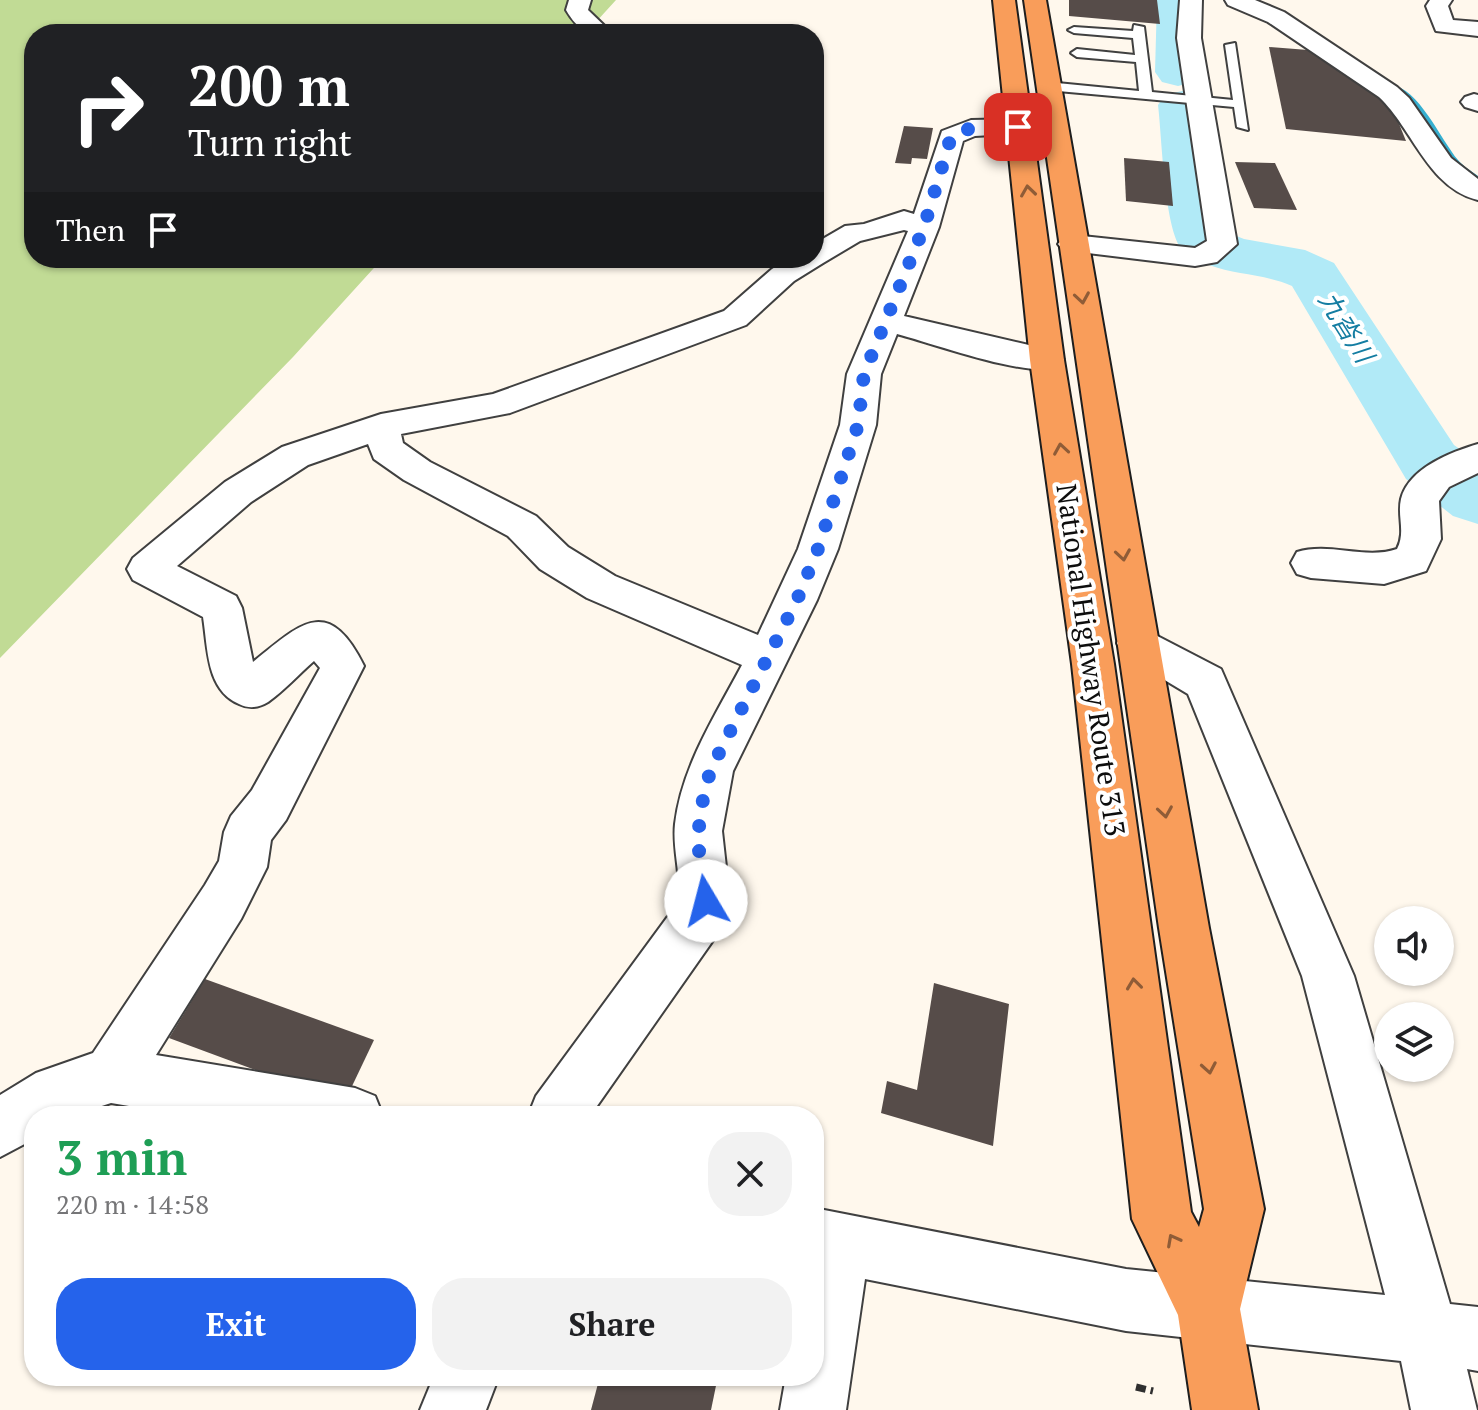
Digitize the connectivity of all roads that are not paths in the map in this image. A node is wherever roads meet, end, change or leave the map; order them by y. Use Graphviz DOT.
graph roads {
  1 [pos="580,0"];
  2 [pos="1004,0"];
  3 [pos="1035,0"];
  4 [pos="1191,0"];
  5 [pos="1236,0"];
  6 [pos="1441,0"];
  7 [pos="588,24"];
  8 [pos="1478,29"];
  9 [pos="1074,30"];
  10 [pos="1231,45"];
  11 [pos="1077,53"];
  12 [pos="1142,59"];
  13 [pos="1047,86"];
  14 [pos="1146,96"];
  15 [pos="1198,101"];
  16 [pos="1240,104"];
  17 [pos="1018,127"];
  18 [pos="1243,127"];
  19 [pos="1478,192"];
  20 [pos="924,227"];
  21 [pos="1073,244"];
  22 [pos="824,250"];
  23 [pos="794,268"];
  24 [pos="886,321"];
  25 [pos="1047,360"];
  26 [pos="381,426"];
  27 [pos="1456,468"];
  28 [pos="1311,563"];
  29 [pos="1138,643"];
  30 [pos="766,657"];
  31 [pos="111,1075"];
  32 [pos="35,1106"];
  33 [pos="295,1106"];
  34 [pos="563,1106"];
  35 [pos="24,1113"];
  36 [pos="0,1128"];
  37 [pos="827,1241"];
  38 [pos="824,1277"];
  39 [pos="1209,1309"];
  40 [pos="1452,1334"];
  41 [pos="463,1386"];
  42 [pos="815,1386"];
  43 [pos="453,1410"];
  44 [pos="813,1410"];
  45 [pos="1225,1410"];
  46 [pos="1444,1410"];
  1 -- 7 [label="street"];
  2 -- 17 [label="highway, National Highway Route 313"];
  3 -- 13 [label="highway, National Highway Route 313"];
  4 -- 15 [label="street"];
  5 -- 19 [label="street"];
  6 -- 8 [label="street"];
  9 -- 12 [label="lane"];
  10 -- 16 [label="lane"];
  11 -- 12 [label="lane"];
  12 -- 14 [label="lane"];
  13 -- 14 [label="lane"];
  13 -- 21 [label="highway, National Highway Route 313"];
  14 -- 15 [label="lane"];
  15 -- 16 [label="lane"];
  15 -- 21 [label="street"];
  16 -- 18 [label="lane"];
  17 -- 20 [label="street"];
  25 -- 17 [label="highway, National Highway Route 313, one-way"];
  20 -- 22 [label="street"];
  20 -- 24 [label="street"];
  21 -- 29 [label="highway, National Highway Route 313, one-way"];
  23 -- 26 [label="street"];
  24 -- 25 [label="street"];
  24 -- 30 [label="street"];
  39 -- 25 [label="highway, National Highway Route 313, one-way"];
  26 -- 30 [label="street"];
  26 -- 31 [label="street"];
  27 -- 28 [label="street"];
  29 -- 39 [label="highway, National Highway Route 313, one-way"];
  29 -- 40 [label="street"];
  30 -- 34 [label="street"];
  31 -- 32 [label="street"];
  31 -- 33 [label="street"];
  35 -- 36 [label="street"];
  37 -- 38 [label="street"];
  37 -- 39 [label="street"];
  39 -- 40 [label="street"];
  39 -- 45 [label="highway, National Highway Route 313"];
  40 -- 46 [label="street"];
  41 -- 43 [label="street"];
  42 -- 44 [label="street"];
}
